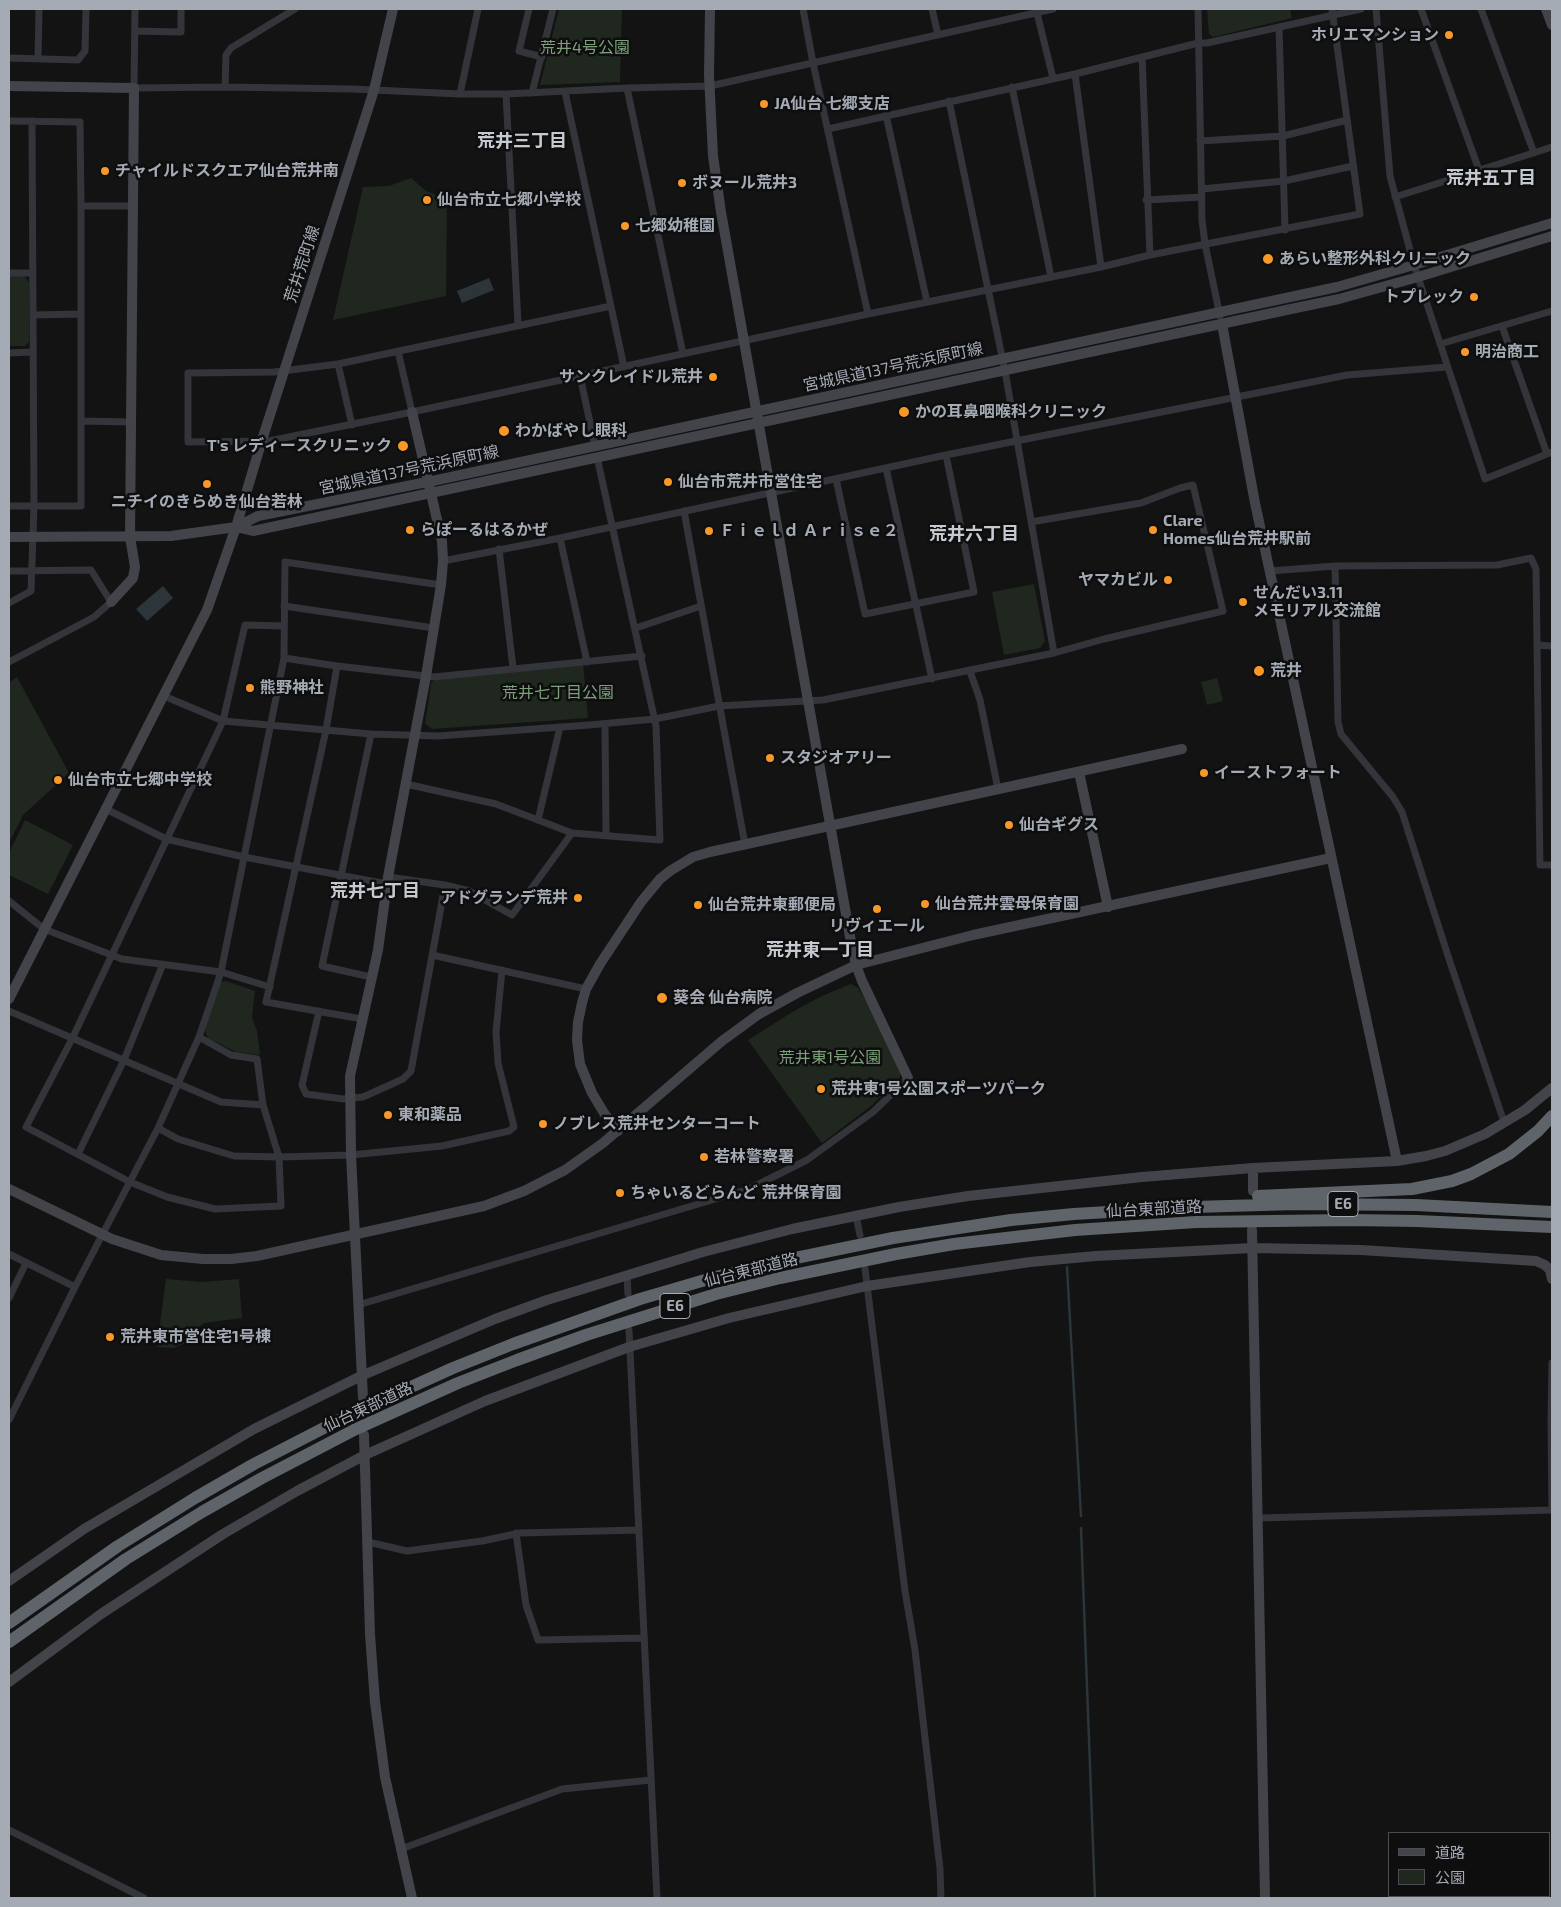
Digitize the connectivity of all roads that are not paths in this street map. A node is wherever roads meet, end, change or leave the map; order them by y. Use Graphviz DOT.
graph roads {
  1 [pos="39,9"];
  2 [pos="86,9"];
  3 [pos="135,9"];
  4 [pos="181,9"];
  5 [pos="295,9"];
  6 [pos="393,9"];
  7 [pos="478,9"];
  8 [pos="529,9"];
  9 [pos="553,9"];
  10 [pos="710,9"];
  11 [pos="803,9"];
  12 [pos="932,9"];
  13 [pos="1053,9"];
  14 [pos="1198,9"];
  15 [pos="1361,9"];
  16 [pos="1376,9"];
  17 [pos="1421,9"];
  18 [pos="1481,9"];
  19 [pos="1546,9"];
  20 [pos="1037,10"];
  21 [pos="1333,12"];
  22 [pos="1552,25"];
  23 [pos="1279,27"];
  24 [pos="134,31"];
  25 [pos="938,35"];
  26 [pos="1198,44"];
  27 [pos="542,57"];
  28 [pos="1142,57"];
  29 [pos="9,58"];
  30 [pos="38,59"];
  31 [pos="813,63"];
  32 [pos="1075,74"];
  33 [pos="1053,78"];
  34 [pos="9,86"];
  35 [pos="710,86"];
  36 [pos="225,87"];
  37 [pos="1012,87"];
  38 [pos="134,88"];
  39 [pos="628,88"];
  40 [pos="374,90"];
  41 [pos="564,92"];
  42 [pos="532,93"];
  43 [pos="460,94"];
  44 [pos="506,94"];
  45 [pos="949,101"];
  46 [pos="886,115"];
  47 [pos="1347,120"];
  48 [pos="9,121"];
  49 [pos="32,121"];
  50 [pos="828,129"];
  51 [pos="1283,136"];
  52 [pos="1200,141"];
  53 [pos="1552,147"];
  54 [pos="1534,153"];
  55 [pos="1354,166"];
  56 [pos="1479,170"];
  57 [pos="1284,181"];
  58 [pos="1202,193"];
  59 [pos="1395,197"];
  60 [pos="1146,200"];
  61 [pos="81,206"];
  62 [pos="133,206"];
  63 [pos="1552,223"];
  64 [pos="1285,230"];
  65 [pos="1552,236"];
  66 [pos="1205,244"];
  67 [pos="1150,254"];
  68 [pos="1414,266"];
  69 [pos="1101,267"];
  70 [pos="9,273"];
  71 [pos="33,273"];
  72 [pos="1051,277"];
  73 [pos="1418,277"];
  74 [pos="989,290"];
  75 [pos="927,302"];
  76 [pos="611,306"];
  77 [pos="1552,311"];
  78 [pos="1219,313"];
  79 [pos="80,314"];
  80 [pos="868,314"];
  81 [pos="33,315"];
  82 [pos="518,324"];
  83 [pos="1222,324"];
  84 [pos="1502,326"];
  85 [pos="742,341"];
  86 [pos="1440,344"];
  87 [pos="398,351"];
  88 [pos="33,352"];
  89 [pos="9,353"];
  90 [pos="683,354"];
  91 [pos="1003,359"];
  92 [pos="338,364"];
  93 [pos="624,367"];
  94 [pos="1447,367"];
  95 [pos="283,371"];
  96 [pos="1006,371"];
  97 [pos="580,376"];
  98 [pos="1236,396"];
  99 [pos="757,411"];
  100 [pos="412,412"];
  101 [pos="82,421"];
  102 [pos="131,422"];
  103 [pos="759,423"];
  104 [pos="352,425"];
  105 [pos="262,440"];
  106 [pos="1018,441"];
  107 [pos="595,446"];
  108 [pos="1550,453"];
  109 [pos="946,455"];
  110 [pos="597,457"];
  111 [pos="886,468"];
  112 [pos="836,479"];
  113 [pos="427,482"];
  114 [pos="771,492"];
  115 [pos="430,493"];
  116 [pos="9,506"];
  117 [pos="34,506"];
  118 [pos="684,511"];
  119 [pos="1032,522"];
  120 [pos="613,526"];
  121 [pos="236,527"];
  122 [pos="9,537"];
  123 [pos="33,537"];
  124 [pos="130,537"];
  125 [pos="560,538"];
  126 [pos="499,549"];
  127 [pos="442,561"];
  128 [pos="1335,566"];
  129 [pos="31,570"];
  130 [pos="9,571"];
  131 [pos="1270,571"];
  132 [pos="441,585"];
  133 [pos="111,602"];
  134 [pos="9,603"];
  135 [pos="916,604"];
  136 [pos="284,606"];
  137 [pos="701,606"];
  138 [pos="284,626"];
  139 [pos="434,628"];
  140 [pos="636,628"];
  141 [pos="1537,645"];
  142 [pos="1552,646"];
  143 [pos="1054,654"];
  144 [pos="642,656"];
  145 [pos="284,658"];
  146 [pos="9,662"];
  147 [pos="587,662"];
  148 [pos="337,666"];
  149 [pos="513,668"];
  150 [pos="970,671"];
  151 [pos="426,676"];
  152 [pos="932,679"];
  153 [pos="164,696"];
  154 [pos="809,701"];
  155 [pos="720,706"];
  156 [pos="655,719"];
  157 [pos="223,722"];
  158 [pos="605,724"];
  159 [pos="270,725"];
  160 [pos="560,727"];
  161 [pos="326,730"];
  162 [pos="372,734"];
  163 [pos="416,735"];
  164 [pos="1182,749"];
  165 [pos="1079,772"];
  166 [pos="406,784"];
  167 [pos="998,790"];
  168 [pos="106,809"];
  169 [pos="538,820"];
  170 [pos="831,826"];
  171 [pos="572,832"];
  172 [pos="606,835"];
  173 [pos="166,839"];
  174 [pos="745,845"];
  175 [pos="244,856"];
  176 [pos="1331,858"];
  177 [pos="1552,865"];
  178 [pos="296,867"];
  179 [pos="342,876"];
  180 [pos="388,880"];
  181 [pos="445,885"];
  182 [pos="9,901"];
  183 [pos="1108,907"];
  184 [pos="44,929"];
  185 [pos="111,955"];
  186 [pos="432,955"];
  187 [pos="162,964"];
  188 [pos="856,965"];
  189 [pos="502,970"];
  190 [pos="221,972"];
  191 [pos="371,977"];
  192 [pos="270,987"];
  193 [pos="586,989"];
  194 [pos="9,999"];
  195 [pos="9,1011"];
  196 [pos="319,1011"];
  197 [pos="362,1019"];
  198 [pos="199,1037"];
  199 [pos="72,1038"];
  200 [pos="124,1060"];
  201 [pos="908,1078"];
  202 [pos="178,1083"];
  203 [pos="1552,1088"];
  204 [pos="349,1098"];
  205 [pos="263,1105"];
  206 [pos="1552,1116"];
  207 [pos="1504,1122"];
  208 [pos="158,1128"];
  209 [pos="618,1131"];
  210 [pos="78,1154"];
  211 [pos="351,1155"];
  212 [pos="279,1157"];
  213 [pos="1398,1161"];
  214 [pos="1253,1168"];
  215 [pos="130,1182"];
  216 [pos="9,1189"];
  217 [pos="1253,1191"];
  218 [pos="1134,1210"];
  219 [pos="1552,1212"];
  220 [pos="856,1216"];
  221 [pos="1417,1221"];
  222 [pos="1552,1227"];
  223 [pos="1252,1230"];
  224 [pos="356,1234"];
  225 [pos="860,1235"];
  226 [pos="1552,1235"];
  227 [pos="103,1236"];
  228 [pos="1252,1248"];
  229 [pos="9,1254"];
  230 [pos="26,1263"];
  231 [pos="865,1269"];
  232 [pos="627,1275"];
  233 [pos="1552,1279"];
  234 [pos="867,1286"];
  235 [pos="75,1287"];
  236 [pos="628,1294"];
  237 [pos="9,1298"];
  238 [pos="358,1304"];
  239 [pos="629,1330"];
  240 [pos="629,1347"];
  241 [pos="1552,1363"];
  242 [pos="361,1376"];
  243 [pos="363,1398"];
  244 [pos="9,1420"];
  245 [pos="364,1435"];
  246 [pos="365,1455"];
  247 [pos="1552,1510"];
  248 [pos="1259,1518"];
  249 [pos="639,1530"];
  250 [pos="516,1533"];
  251 [pos="368,1542"];
  252 [pos="9,1581"];
  253 [pos="9,1622"];
  254 [pos="644,1638"];
  255 [pos="9,1642"];
  256 [pos="9,1682"];
  257 [pos="651,1780"];
  258 [pos="9,1830"];
  259 [pos="401,1849"];
  260 [pos="144,1898"];
  261 [pos="412,1898"];
  262 [pos="657,1898"];
  263 [pos="941,1898"];
  264 [pos="1265,1898"];
  1 -- 30 [label="street"];
  2 -- 30 [label="street"];
  3 -- 24 [label="street"];
  4 -- 24 [label="street"];
  5 -- 36 [label="street"];
  6 -- 40 [label="street, 荒井荒町線"];
  7 -- 43 [label="street"];
  8 -- 27 [label="street"];
  9 -- 27 [label="street"];
  10 -- 35 [label="street"];
  11 -- 31 [label="street"];
  12 -- 25 [label="street"];
  13 -- 20 [label="street"];
  14 -- 26 [label="street"];
  15 -- 21 [label="street"];
  16 -- 59 [label="street"];
  17 -- 56 [label="street"];
  18 -- 54 [label="street"];
  19 -- 22 [label="street"];
  20 -- 25 [label="street"];
  20 -- 33 [label="street"];
  21 -- 23 [label="street"];
  21 -- 47 [label="street"];
  23 -- 26 [label="street"];
  23 -- 51 [label="street"];
  24 -- 38 [label="street"];
  25 -- 31 [label="street"];
  26 -- 28 [label="street"];
  26 -- 52 [label="street"];
  27 -- 42 [label="street"];
  28 -- 32 [label="street"];
  28 -- 60 [label="street"];
  29 -- 30 [label="street"];
  31 -- 35 [label="street"];
  31 -- 50 [label="street"];
  32 -- 33 [label="street"];
  32 -- 69 [label="street"];
  33 -- 37 [label="street"];
  34 -- 38 [label="street"];
  35 -- 39 [label="street"];
  35 -- 85 [label="street"];
  36 -- 38 [label="street"];
  36 -- 40 [label="street"];
  37 -- 45 [label="street"];
  37 -- 72 [label="street"];
  38 -- 62 [label="street"];
  39 -- 41 [label="street"];
  39 -- 90 [label="street"];
  40 -- 43 [label="street"];
  40 -- 95 [label="street, 荒井荒町線"];
  41 -- 42 [label="street"];
  41 -- 76 [label="street"];
  42 -- 44 [label="street"];
  43 -- 44 [label="street"];
  44 -- 82 [label="street"];
  45 -- 46 [label="street"];
  45 -- 74 [label="street"];
  46 -- 50 [label="street"];
  46 -- 75 [label="street"];
  47 -- 51 [label="street"];
  47 -- 55 [label="street"];
  48 -- 49 [label="street"];
  49 -- 61 [label="street"];
  49 -- 71 [label="street"];
  50 -- 80 [label="street"];
  51 -- 52 [label="street"];
  51 -- 57 [label="street"];
  52 -- 58 [label="street"];
  53 -- 54 [label="street"];
  54 -- 56 [label="street"];
  55 -- 57 [label="street"];
  55 -- 64 [label="street"];
  56 -- 59 [label="street"];
  57 -- 58 [label="street"];
  57 -- 64 [label="street"];
  58 -- 60 [label="street"];
  58 -- 66 [label="street"];
  59 -- 68 [label="street"];
  60 -- 67 [label="street"];
  61 -- 62 [label="street"];
  61 -- 79 [label="street"];
  62 -- 102 [label="street"];
  63 -- 68 [label="street, 宮城県道137号荒浜原町線"];
  64 -- 66 [label="street"];
  65 -- 73 [label="street, 宮城県道137号荒浜原町線"];
  66 -- 67 [label="street"];
  66 -- 78 [label="street"];
  67 -- 69 [label="street"];
  68 -- 73 [label="street"];
  68 -- 78 [label="street, 宮城県道137号荒浜原町線"];
  69 -- 72 [label="street"];
  70 -- 71 [label="street"];
  71 -- 81 [label="street"];
  72 -- 74 [label="street"];
  73 -- 83 [label="street, 宮城県道137号荒浜原町線"];
  73 -- 86 [label="street"];
  74 -- 75 [label="street"];
  74 -- 91 [label="street"];
  75 -- 80 [label="street"];
  76 -- 82 [label="street"];
  76 -- 93 [label="street"];
  77 -- 84 [label="street"];
  78 -- 83 [label="street"];
  78 -- 91 [label="street, 宮城県道137号荒浜原町線"];
  79 -- 81 [label="street"];
  79 -- 101 [label="street"];
  80 -- 85 [label="street"];
  81 -- 88 [label="street"];
  82 -- 87 [label="street"];
  83 -- 96 [label="street, 宮城県道137号荒浜原町線"];
  83 -- 98 [label="street"];
  84 -- 86 [label="street"];
  84 -- 108 [label="street"];
  85 -- 90 [label="street"];
  85 -- 99 [label="street"];
  86 -- 94 [label="street"];
  87 -- 92 [label="street"];
  87 -- 100 [label="street"];
  88 -- 89 [label="street"];
  88 -- 117 [label="street"];
  90 -- 93 [label="street"];
  91 -- 96 [label="street"];
  91 -- 99 [label="street, 宮城県道137号荒浜原町線"];
  92 -- 95 [label="street"];
  92 -- 104 [label="street"];
  93 -- 97 [label="street"];
  94 -- 98 [label="street"];
  94 -- 108 [label="street"];
  95 -- 105 [label="street, 荒井荒町線"];
  95 -- 105 [label="street"];
  96 -- 103 [label="street, 宮城県道137号荒浜原町線"];
  96 -- 106 [label="street"];
  97 -- 100 [label="street"];
  97 -- 107 [label="street"];
  98 -- 106 [label="street"];
  98 -- 131 [label="street"];
  99 -- 103 [label="street"];
  99 -- 107 [label="street, 宮城県道137号荒浜原町線"];
  100 -- 104 [label="street"];
  100 -- 113 [label="street"];
  101 -- 102 [label="street"];
  101 -- 117 [label="street"];
  102 -- 124 [label="street"];
  103 -- 110 [label="street, 宮城県道137号荒浜原町線"];
  103 -- 114 [label="street"];
  104 -- 105 [label="street"];
  105 -- 121 [label="street, 荒井荒町線"];
  106 -- 109 [label="street"];
  106 -- 119 [label="street"];
  107 -- 113 [label="street, 宮城県道137号荒浜原町線"];
  109 -- 111 [label="street"];
  109 -- 135 [label="street"];
  110 -- 115 [label="street, 宮城県道137号荒浜原町線"];
  110 -- 120 [label="street"];
  111 -- 112 [label="street"];
  111 -- 135 [label="street"];
  112 -- 114 [label="street"];
  112 -- 135 [label="street"];
  113 -- 115 [label="street"];
  113 -- 121 [label="street, 宮城県道137号荒浜原町線"];
  114 -- 118 [label="street"];
  114 -- 154 [label="street"];
  115 -- 121 [label="street, 宮城県道137号荒浜原町線"];
  115 -- 127 [label="street"];
  116 -- 117 [label="street"];
  117 -- 123 [label="street"];
  118 -- 120 [label="street"];
  118 -- 137 [label="street"];
  119 -- 143 [label="street"];
  119 -- 143 [label="street"];
  120 -- 125 [label="street"];
  120 -- 140 [label="street"];
  121 -- 124 [label="street"];
  121 -- 153 [label="street"];
  122 -- 123 [label="street"];
  123 -- 124 [label="street"];
  123 -- 129 [label="street"];
  124 -- 133 [label="street"];
  125 -- 126 [label="street"];
  125 -- 147 [label="street"];
  126 -- 127 [label="street"];
  126 -- 149 [label="street"];
  127 -- 132 [label="street"];
  128 -- 131 [label="street"];
  128 -- 141 [label="street"];
  128 -- 207 [label="street"];
  129 -- 130 [label="street"];
  129 -- 133 [label="street"];
  129 -- 134 [label="street"];
  131 -- 176 [label="street"];
  132 -- 136 [label="street"];
  132 -- 139 [label="street"];
  133 -- 146 [label="street"];
  135 -- 152 [label="street"];
  136 -- 138 [label="street"];
  136 -- 139 [label="street"];
  137 -- 140 [label="street"];
  137 -- 155 [label="street"];
  138 -- 145 [label="street"];
  138 -- 157 [label="street"];
  139 -- 151 [label="street"];
  140 -- 144 [label="street"];
  141 -- 142 [label="street"];
  141 -- 177 [label="street"];
  143 -- 150 [label="street"];
  144 -- 147 [label="street"];
  144 -- 156 [label="street"];
  145 -- 148 [label="street"];
  145 -- 159 [label="street"];
  147 -- 149 [label="street"];
  148 -- 151 [label="street"];
  148 -- 161 [label="street"];
  149 -- 151 [label="street"];
  150 -- 152 [label="street"];
  150 -- 167 [label="street"];
  151 -- 163 [label="street"];
  152 -- 154 [label="street"];
  153 -- 157 [label="street"];
  153 -- 168 [label="street"];
  154 -- 155 [label="street"];
  154 -- 170 [label="street"];
  155 -- 156 [label="street"];
  155 -- 174 [label="street"];
  156 -- 158 [label="street"];
  156 -- 172 [label="street"];
  157 -- 159 [label="street"];
  157 -- 173 [label="street"];
  158 -- 160 [label="street"];
  158 -- 172 [label="street"];
  159 -- 161 [label="street"];
  159 -- 175 [label="street"];
  160 -- 163 [label="street"];
  160 -- 169 [label="street"];
  161 -- 162 [label="street"];
  161 -- 178 [label="street"];
  162 -- 163 [label="street"];
  162 -- 179 [label="street"];
  163 -- 166 [label="street"];
  164 -- 165 [label="street"];
  165 -- 167 [label="street"];
  165 -- 183 [label="street"];
  166 -- 169 [label="street"];
  166 -- 180 [label="street"];
  167 -- 170 [label="street"];
  168 -- 173 [label="street"];
  168 -- 184 [label="street"];
  169 -- 171 [label="street"];
  170 -- 174 [label="street"];
  170 -- 188 [label="street"];
  171 -- 172 [label="street"];
  171 -- 181 [label="street"];
  173 -- 175 [label="street"];
  173 -- 185 [label="street"];
  174 -- 193 [label="street"];
  175 -- 178 [label="street"];
  175 -- 190 [label="street"];
  176 -- 183 [label="street"];
  176 -- 213 [label="street"];
  178 -- 179 [label="street"];
  178 -- 192 [label="street"];
  179 -- 180 [label="street"];
  179 -- 191 [label="street"];
  180 -- 181 [label="street"];
  180 -- 191 [label="street"];
  181 -- 186 [label="street"];
  182 -- 184 [label="street"];
  183 -- 188 [label="street"];
  184 -- 185 [label="street"];
  184 -- 194 [label="street"];
  185 -- 187 [label="street"];
  185 -- 199 [label="street"];
  186 -- 189 [label="street"];
  186 -- 204 [label="street"];
  187 -- 190 [label="street"];
  187 -- 200 [label="street"];
  188 -- 201 [label="street"];
  188 -- 209 [label="street"];
  189 -- 193 [label="street"];
  189 -- 211 [label="street"];
  190 -- 192 [label="street"];
  190 -- 198 [label="street"];
  191 -- 197 [label="street"];
  192 -- 196 [label="street"];
  193 -- 209 [label="street"];
  195 -- 199 [label="street"];
  196 -- 197 [label="street"];
  196 -- 204 [label="street"];
  197 -- 204 [label="street"];
  198 -- 202 [label="street"];
  198 -- 205 [label="street"];
  199 -- 200 [label="street"];
  199 -- 210 [label="street"];
  200 -- 202 [label="street"];
  200 -- 210 [label="street"];
  201 -- 238 [label="street"];
  202 -- 205 [label="street"];
  202 -- 208 [label="street"];
  203 -- 207 [label="street"];
  204 -- 211 [label="street"];
  205 -- 212 [label="street"];
  206 -- 218 [label="highway"];
  207 -- 213 [label="street"];
  208 -- 212 [label="street"];
  208 -- 215 [label="street"];
  209 -- 224 [label="street"];
  210 -- 215 [label="street"];
  211 -- 212 [label="street"];
  211 -- 224 [label="street"];
  212 -- 215 [label="street"];
  213 -- 214 [label="street"];
  214 -- 217 [label="street"];
  214 -- 220 [label="street"];
  215 -- 227 [label="street"];
  216 -- 227 [label="street"];
  218 -- 219 [label="highway, 仙台東部道路 / E6"];
  218 -- 253 [label="highway, 仙台東部道路 / E6"];
  220 -- 225 [label="street"];
  220 -- 232 [label="street"];
  221 -- 222 [label="highway, 仙台東部道路 / E6"];
  221 -- 226 [label="highway"];
  221 -- 255 [label="highway, 仙台東部道路 / E6"];
  223 -- 228 [label="street"];
  224 -- 227 [label="street"];
  224 -- 238 [label="street"];
  227 -- 235 [label="street"];
  228 -- 233 [label="street"];
  228 -- 234 [label="street"];
  228 -- 248 [label="street"];
  229 -- 230 [label="street"];
  230 -- 235 [label="street"];
  230 -- 237 [label="street"];
  231 -- 234 [label="street"];
  232 -- 236 [label="street"];
  232 -- 242 [label="street"];
  234 -- 240 [label="street"];
  234 -- 263 [label="street"];
  235 -- 244 [label="street"];
  238 -- 242 [label="street"];
  239 -- 240 [label="street"];
  240 -- 246 [label="street"];
  240 -- 249 [label="street"];
  241 -- 247 [label="street"];
  242 -- 243 [label="street"];
  242 -- 252 [label="street"];
  245 -- 246 [label="street"];
  246 -- 251 [label="street"];
  246 -- 256 [label="street"];
  247 -- 248 [label="street"];
  248 -- 264 [label="street"];
  249 -- 250 [label="street"];
  249 -- 254 [label="street"];
  250 -- 251 [label="street"];
  250 -- 254 [label="street"];
  251 -- 259 [label="street"];
  254 -- 257 [label="street"];
  257 -- 259 [label="street"];
  257 -- 262 [label="street"];
  258 -- 260 [label="street"];
  259 -- 261 [label="street"];
}
